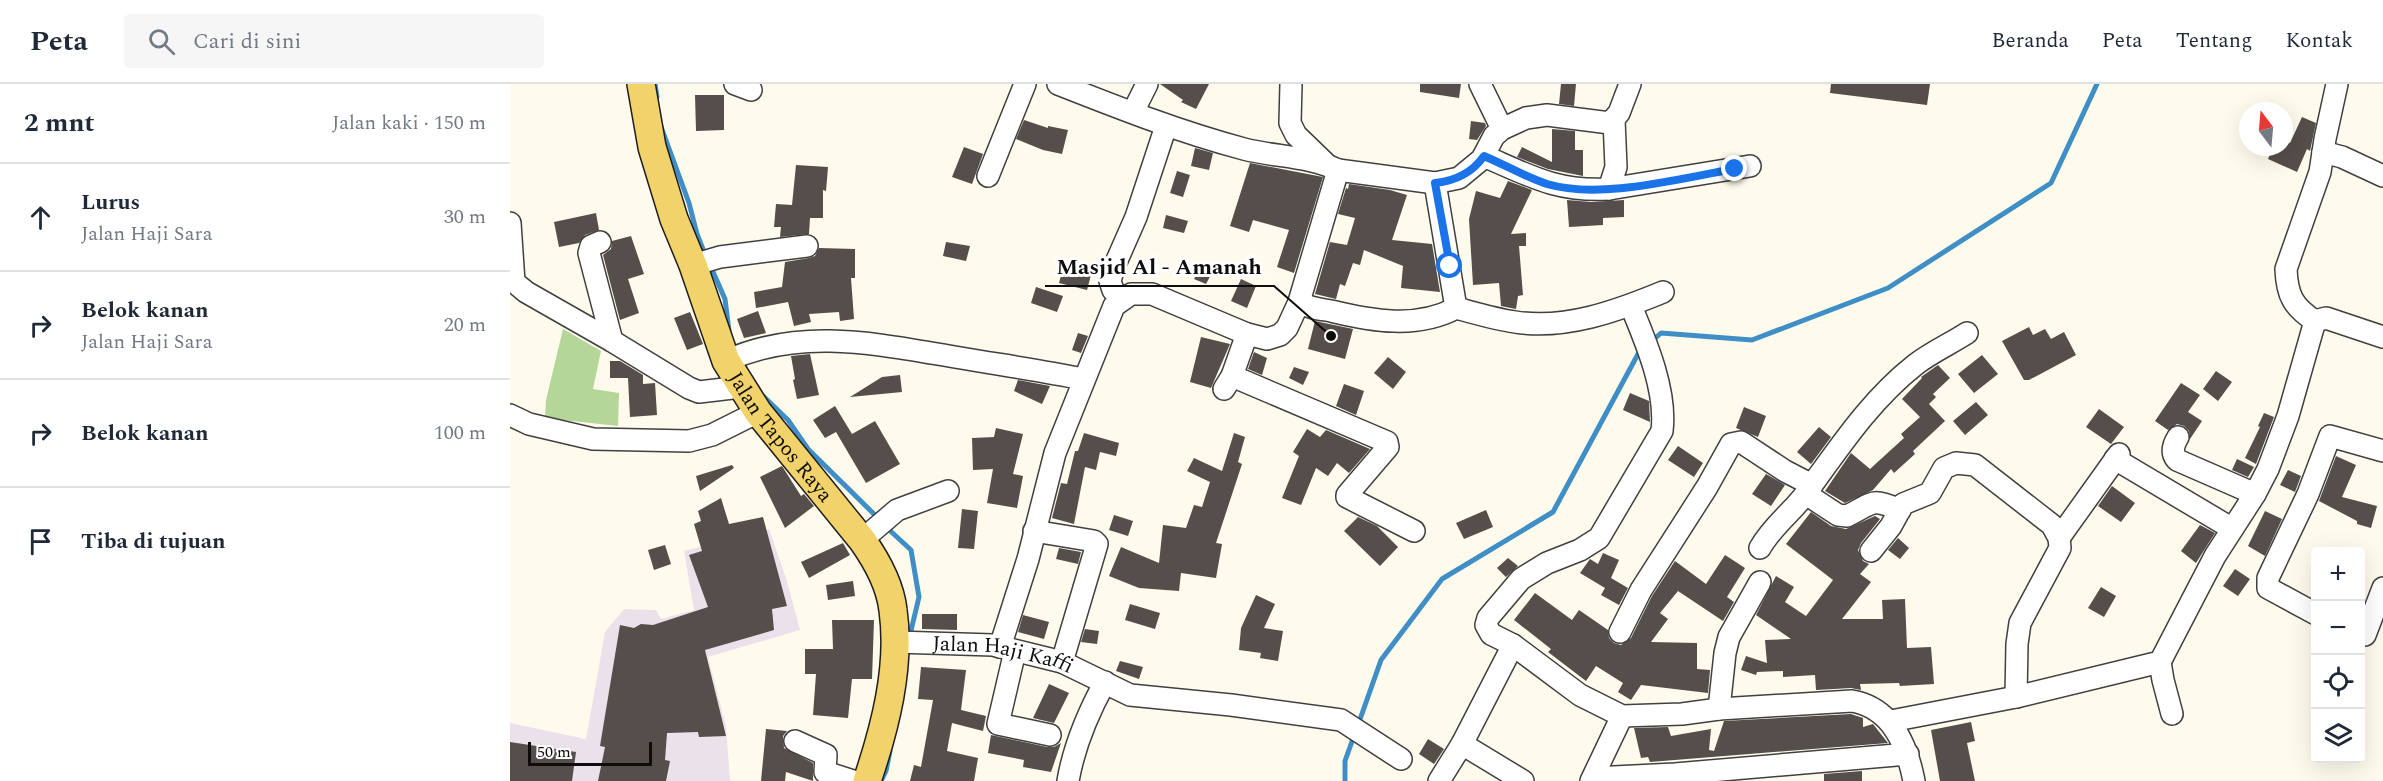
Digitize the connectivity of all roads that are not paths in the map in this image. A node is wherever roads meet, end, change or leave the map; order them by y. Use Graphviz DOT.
graph roads {
  1 [pos="641,84"];
  2 [pos="1025,84"];
  3 [pos="1058,84"];
  4 [pos="1147,84"];
  5 [pos="1291,84"];
  6 [pos="1480,84"];
  7 [pos="1630,84"];
  8 [pos="2337,84"];
  9 [pos="1133,112"];
  10 [pos="1614,120"];
  11 [pos="1166,126"];
  12 [pos="1502,129"];
  13 [pos="2324,152"];
  14 [pos="1484,156"];
  15 [pos="1750,166"];
  16 [pos="1331,167"];
  17 [pos="988,176"];
  18 [pos="2383,176"];
  19 [pos="1435,183"];
  20 [pos="1609,189"];
  21 [pos="510,224"];
  22 [pos="600,242"];
  23 [pos="807,246"];
  24 [pos="704,261"];
  25 [pos="512,282"];
  26 [pos="1663,292"];
  27 [pos="1121,299"];
  28 [pos="1299,302"];
  29 [pos="1631,306"];
  30 [pos="1456,308"];
  31 [pos="2315,321"];
  32 [pos="1967,333"];
  33 [pos="1247,334"];
  34 [pos="2383,337"];
  35 [pos="612,341"];
  36 [pos="726,361"];
  37 [pos="1083,379"];
  38 [pos="741,387"];
  39 [pos="758,412"];
  40 [pos="510,416"];
  41 [pos="2178,437"];
  42 [pos="2383,451"];
  43 [pos="1809,490"];
  44 [pos="948,491"];
  45 [pos="2255,494"];
  46 [pos="1900,510"];
  47 [pos="876,527"];
  48 [pos="2231,528"];
  49 [pos="1034,531"];
  50 [pos="1414,531"];
  51 [pos="2060,538"];
  52 [pos="1760,548"];
  53 [pos="1871,551"];
  54 [pos="1760,582"];
  55 [pos="2383,588"];
  56 [pos="2311,611"];
  57 [pos="1620,632"];
  58 [pos="2369,636"];
  59 [pos="900,643"];
  60 [pos="1513,645"];
  61 [pos="1008,649"];
  62 [pos="1062,662"];
  63 [pos="2160,662"];
  64 [pos="1105,682"];
  65 [pos="2016,697"];
  66 [pos="1719,709"];
  67 [pos="2172,714"];
  68 [pos="1622,716"];
  69 [pos="1891,721"];
  70 [pos="1050,735"];
  71 [pos="795,741"];
  72 [pos="1462,744"];
  73 [pos="1908,754"];
  74 [pos="1401,759"];
  75 [pos="1592,779"];
  76 [pos="853,781"];
  77 [pos="867,781"];
  78 [pos="1068,781"];
  79 [pos="1439,781"];
  80 [pos="1523,781"];
  81 [pos="1914,781"];
  1 -- 24 [label="main road, Jalan Tapos Raya"];
  2 -- 17 [label="street"];
  3 -- 9 [label="street"];
  4 -- 9 [label="street"];
  5 -- 16 [label="street"];
  6 -- 12 [label="street"];
  7 -- 10 [label="street"];
  8 -- 13 [label="street"];
  9 -- 11 [label="street"];
  10 -- 12 [label="street"];
  10 -- 20 [label="street"];
  11 -- 16 [label="street"];
  11 -- 27 [label="street"];
  12 -- 14 [label="street"];
  13 -- 18 [label="street"];
  13 -- 31 [label="street"];
  14 -- 19 [label="street"];
  14 -- 20 [label="street"];
  15 -- 20 [label="street"];
  16 -- 19 [label="street"];
  16 -- 28 [label="street"];
  19 -- 30 [label="street"];
  21 -- 25 [label="street"];
  22 -- 35 [label="street"];
  23 -- 24 [label="street"];
  24 -- 36 [label="main road, Jalan Tapos Raya"];
  25 -- 35 [label="street"];
  26 -- 29 [label="street"];
  27 -- 33 [label="street"];
  27 -- 37 [label="street"];
  28 -- 30 [label="street"];
  28 -- 33 [label="street"];
  29 -- 30 [label="street"];
  29 -- 60 [label="street"];
  31 -- 34 [label="street"];
  31 -- 45 [label="street"];
  32 -- 43 [label="street"];
  33 -- 50 [label="street"];
  35 -- 38 [label="street"];
  36 -- 37 [label="street"];
  36 -- 38 [label="main road, Jalan Tapos Raya"];
  37 -- 49 [label="street"];
  38 -- 39 [label="main road, Jalan Tapos Raya"];
  39 -- 40 [label="street"];
  39 -- 47 [label="main road, Jalan Tapos Raya"];
  41 -- 45 [label="street"];
  42 -- 56 [label="street"];
  43 -- 46 [label="street"];
  43 -- 52 [label="street"];
  43 -- 57 [label="street"];
  44 -- 47 [label="street"];
  45 -- 48 [label="street"];
  46 -- 51 [label="street"];
  46 -- 53 [label="street"];
  47 -- 59 [label="main road, Jalan Tapos Raya"];
  48 -- 51 [label="street"];
  48 -- 63 [label="street"];
  49 -- 61 [label="street"];
  49 -- 62 [label="street"];
  51 -- 65 [label="street"];
  54 -- 66 [label="street"];
  55 -- 58 [label="street"];
  59 -- 61 [label="street, Jalan Haji Kaffi"];
  59 -- 77 [label="main road, Jalan Tapos Raya"];
  60 -- 68 [label="street"];
  60 -- 72 [label="street"];
  61 -- 62 [label="street, Jalan Haji Kaffi"];
  61 -- 70 [label="street"];
  62 -- 64 [label="street, Jalan Haji Kaffi"];
  63 -- 65 [label="street"];
  63 -- 67 [label="street"];
  64 -- 74 [label="street, Jalan Haji Kaffi"];
  64 -- 78 [label="street"];
  65 -- 69 [label="street"];
  66 -- 68 [label="street"];
  66 -- 69 [label="street"];
  68 -- 75 [label="street"];
  69 -- 73 [label="street"];
  71 -- 76 [label="street"];
  72 -- 79 [label="street"];
  72 -- 80 [label="street"];
  73 -- 75 [label="street"];
  73 -- 81 [label="street"];
}
